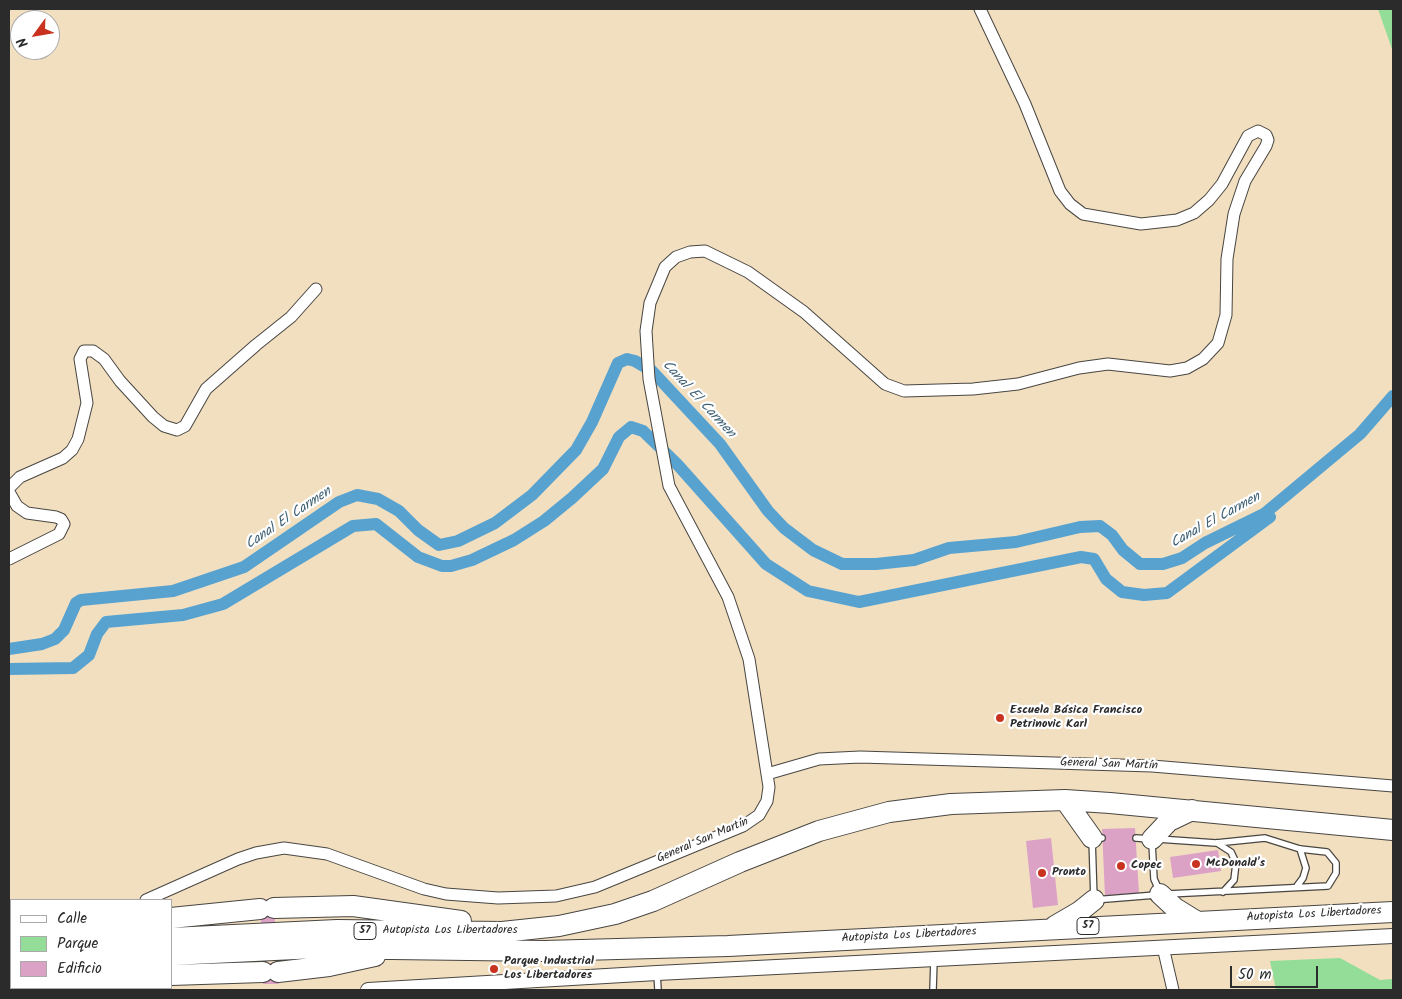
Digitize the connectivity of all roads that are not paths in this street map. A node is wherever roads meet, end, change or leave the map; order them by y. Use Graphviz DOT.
graph roads {
  1 [pos="980,9"];
  2 [pos="316,289"];
  3 [pos="9,490"];
  4 [pos="9,559"];
  5 [pos="767,774"];
  6 [pos="1393,786"];
  7 [pos="1065,800"];
  8 [pos="1192,810"];
  9 [pos="1393,830"];
  10 [pos="1097,838"];
  11 [pos="1144,838"];
  12 [pos="1216,843"];
  13 [pos="1300,849"];
  14 [pos="1297,886"];
  15 [pos="1223,892"];
  16 [pos="1160,894"];
  17 [pos="148,899"];
  18 [pos="1094,900"];
  19 [pos="1393,912"];
  20 [pos="172,918"];
  21 [pos="1196,921"];
  22 [pos="579,923"];
  23 [pos="1051,928"];
  24 [pos="1393,936"];
  25 [pos="172,938"];
  26 [pos="1163,947"];
  27 [pos="425,948"];
  28 [pos="172,955"];
  29 [pos="934,959"];
  30 [pos="657,973"];
  31 [pos="172,975"];
  32 [pos="485,986"];
  33 [pos="448,988"];
  34 [pos="368,990"];
  35 [pos="658,990"];
  36 [pos="933,990"];
  37 [pos="1173,990"];
  1 -- 5 [label="street"];
  2 -- 3 [label="street"];
  3 -- 4 [label="street"];
  5 -- 6 [label="street, General San Martín"];
  5 -- 17 [label="street, General San Martín"];
  7 -- 8 [label="highway, Autopista Los Libertadores / 57"];
  7 -- 10 [label="highway"];
  7 -- 22 [label="highway, Autopista Los Libertadores / 57"];
  8 -- 9 [label="highway, Autopista Los Libertadores / 57"];
  8 -- 11 [label="highway"];
  10 -- 18 [label="lane"];
  11 -- 12 [label="lane"];
  11 -- 16 [label="lane"];
  12 -- 13 [label="lane"];
  12 -- 15 [label="lane"];
  13 -- 14 [label="lane"];
  13 -- 14 [label="lane"];
  14 -- 15 [label="lane"];
  15 -- 16 [label="lane"];
  16 -- 18 [label="lane"];
  16 -- 21 [label="highway"];
  18 -- 23 [label="highway"];
  19 -- 21 [label="highway, Autopista Los Libertadores / 57"];
  20 -- 22 [label="highway, Autopista Los Libertadores / 57"];
  21 -- 23 [label="highway, Autopista Los Libertadores / 57"];
  22 -- 25 [label="highway, Autopista Los Libertadores / 57"];
  23 -- 27 [label="highway, Autopista Los Libertadores / 57"];
  24 -- 26 [label="street"];
  26 -- 29 [label="street"];
  26 -- 37 [label="street"];
  27 -- 28 [label="highway, Autopista Los Libertadores / 57"];
  27 -- 31 [label="highway, Autopista Los Libertadores / 57"];
  29 -- 30 [label="street"];
  29 -- 36 [label="lane"];
  30 -- 32 [label="street"];
  30 -- 35 [label="lane"];
  32 -- 33 [label="street"];
  33 -- 34 [label="street"];
}
